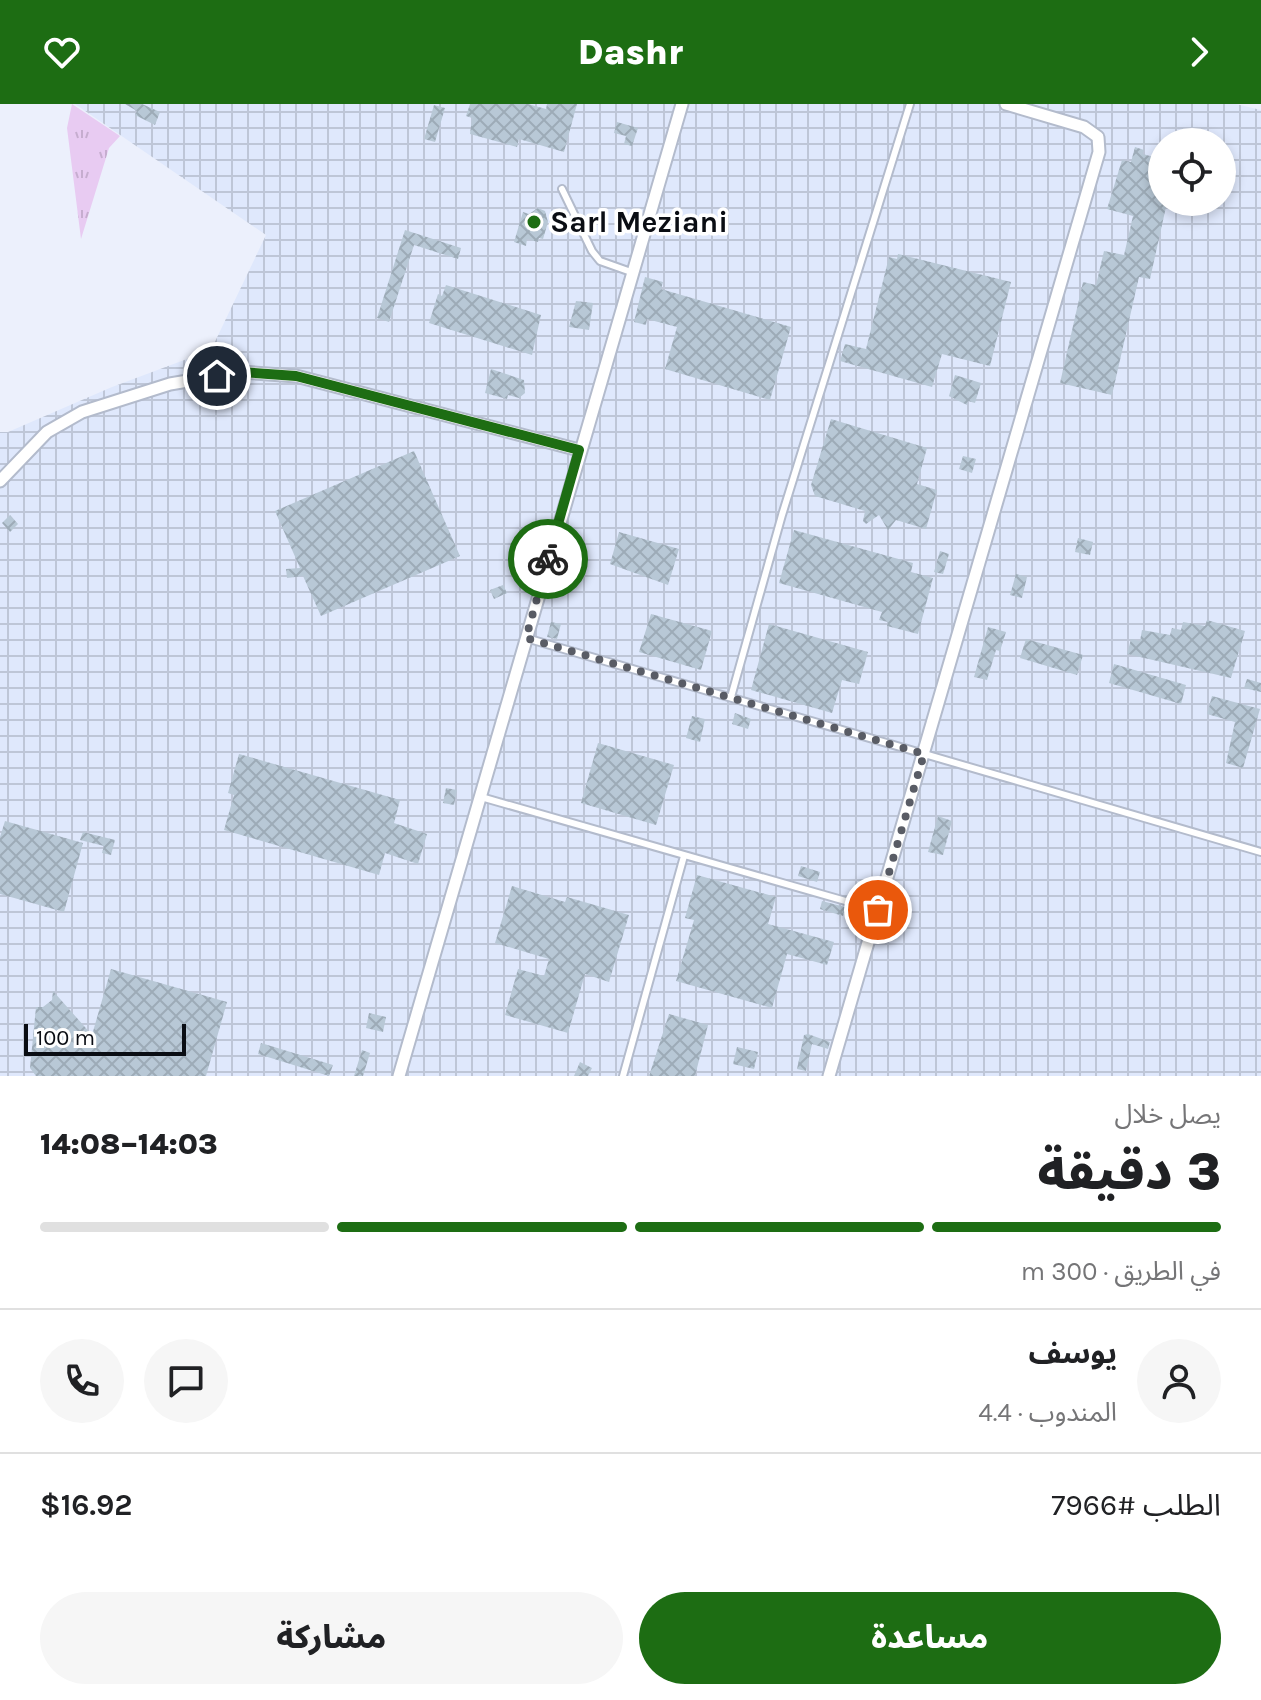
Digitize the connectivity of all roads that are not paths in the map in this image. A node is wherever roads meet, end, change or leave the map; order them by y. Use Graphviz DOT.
graph roads {
  1 [pos="682,104"];
  2 [pos="910,104"];
  3 [pos="1006,104"];
  4 [pos="562,189"];
  5 [pos="631,272"];
  6 [pos="579,450"];
  7 [pos="0,481"];
  8 [pos="526,638"];
  9 [pos="731,697"];
  10 [pos="924,754"];
  11 [pos="481,797"];
  12 [pos="1261,852"];
  13 [pos="684,856"];
  14 [pos="878,910"];
  15 [pos="399,1076"];
  16 [pos="623,1076"];
  17 [pos="829,1076"];
  1 -- 5 [label="street"];
  2 -- 9 [label="lane"];
  3 -- 10 [label="street"];
  4 -- 5 [label="lane"];
  5 -- 6 [label="street"];
  6 -- 7 [label="street"];
  6 -- 8 [label="street"];
  8 -- 9 [label="lane"];
  8 -- 11 [label="street"];
  9 -- 10 [label="lane"];
  10 -- 12 [label="lane"];
  10 -- 14 [label="street"];
  11 -- 13 [label="lane"];
  11 -- 15 [label="street"];
  13 -- 14 [label="lane"];
  13 -- 16 [label="lane"];
  14 -- 17 [label="street"];
}
